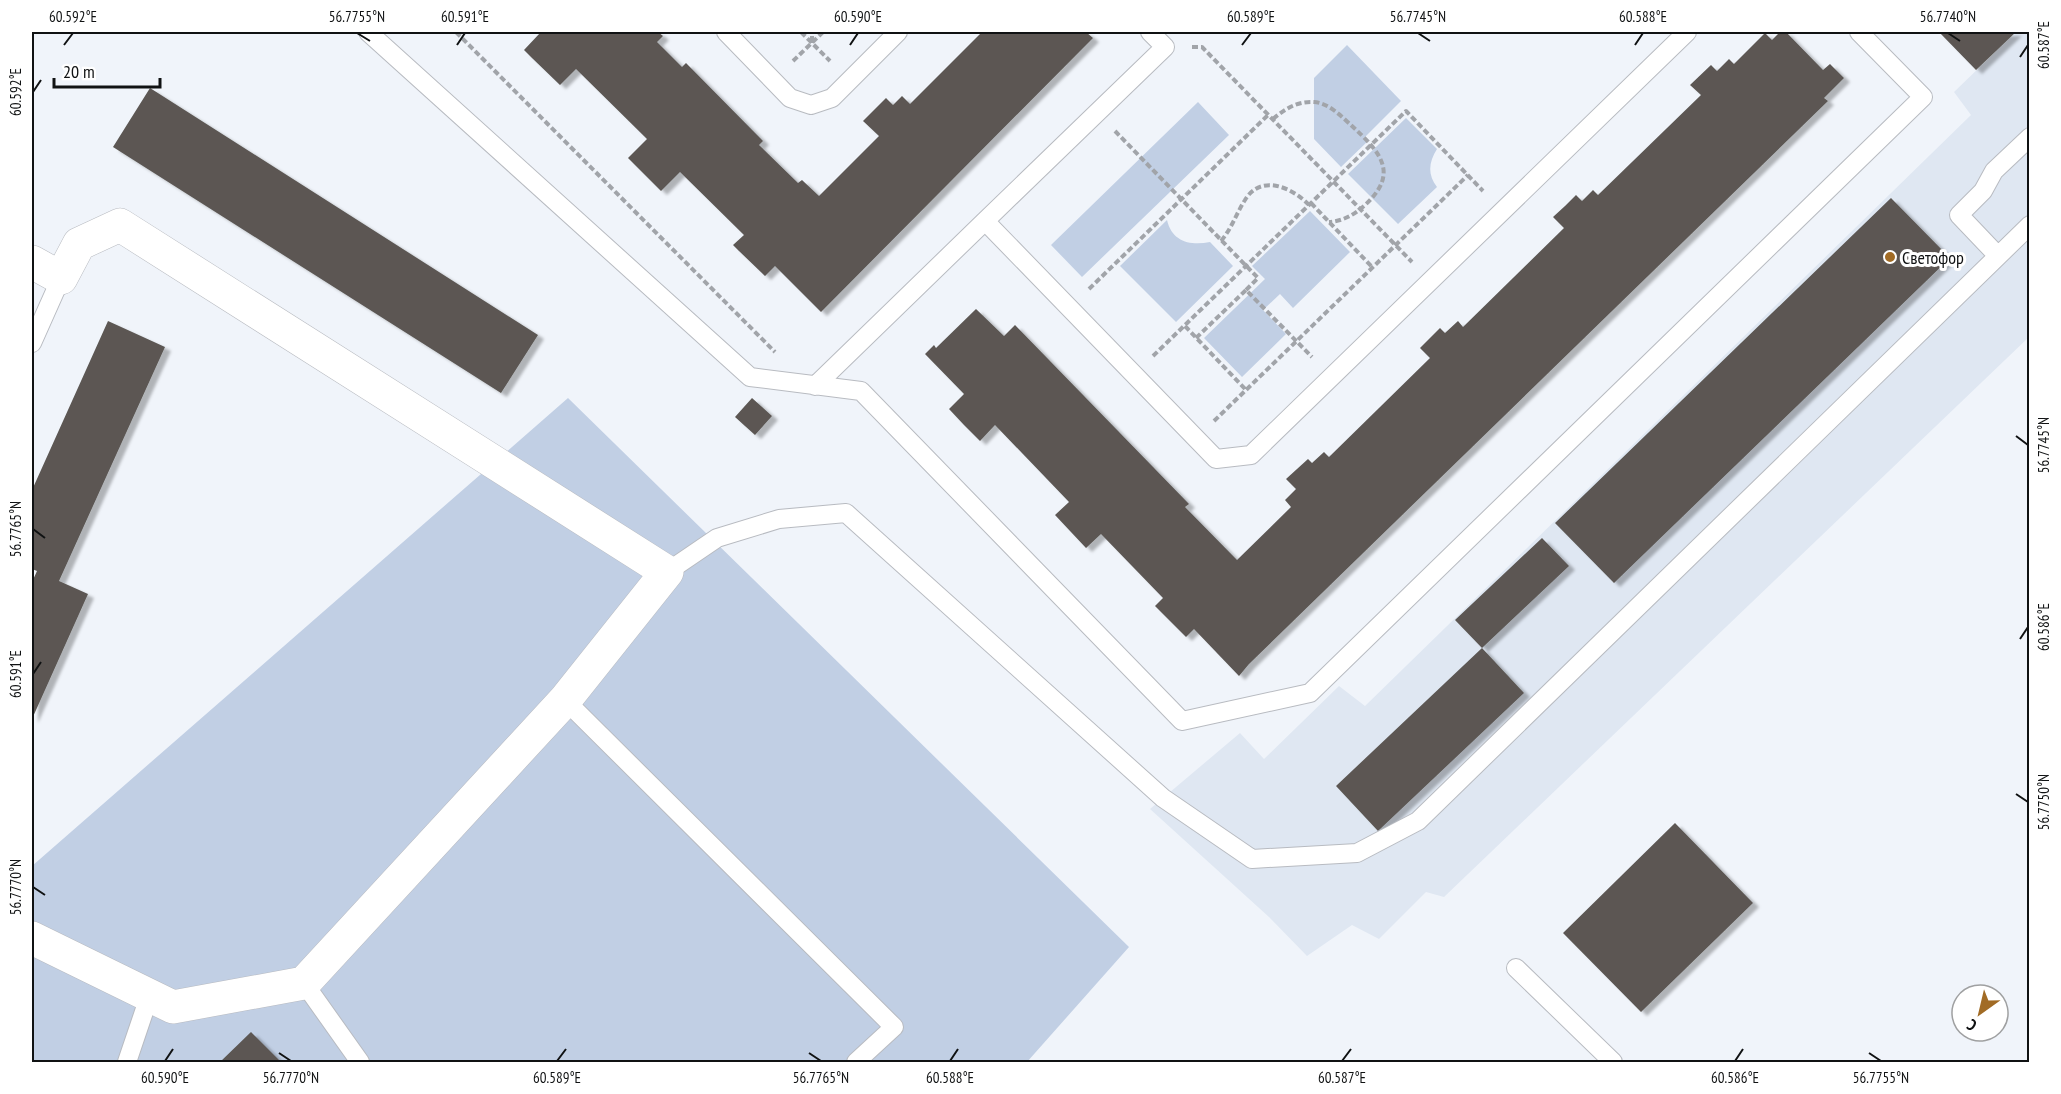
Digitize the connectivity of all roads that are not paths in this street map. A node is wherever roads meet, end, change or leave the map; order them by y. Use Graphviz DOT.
graph roads {
  1 [pos="368,32"];
  2 [pos="726,32"];
  3 [pos="898,32"];
  4 [pos="1150,32"];
  5 [pos="1687,32"];
  6 [pos="1859,32"];
  7 [pos="2030,137"];
  8 [pos="985,221"];
  9 [pos="2030,225"];
  10 [pos="1998,256"];
  11 [pos="32,262"];
  12 [pos="61,278"];
  13 [pos="32,343"];
  14 [pos="811,385"];
  15 [pos="667,572"];
  16 [pos="565,700"];
  17 [pos="32,938"];
  18 [pos="1516,968"];
  19 [pos="304,983"];
  20 [pos="150,994"];
  21 [pos="127,1062"];
  22 [pos="360,1062"];
  23 [pos="856,1062"];
  24 [pos="1613,1062"];
  1 -- 14 [label="lane"];
  2 -- 3 [label="lane"];
  4 -- 8 [label="lane"];
  5 -- 8 [label="lane"];
  6 -- 14 [label="lane"];
  7 -- 10 [label="lane"];
  8 -- 14 [label="lane"];
  9 -- 10 [label="lane"];
  10 -- 15 [label="lane"];
  11 -- 12 [label="street"];
  12 -- 13 [label="lane"];
  12 -- 15 [label="street"];
  15 -- 16 [label="street"];
  16 -- 19 [label="street"];
  16 -- 23 [label="lane"];
  17 -- 20 [label="street"];
  18 -- 24 [label="lane"];
  19 -- 20 [label="street"];
  19 -- 22 [label="lane"];
  20 -- 21 [label="lane"];
}
